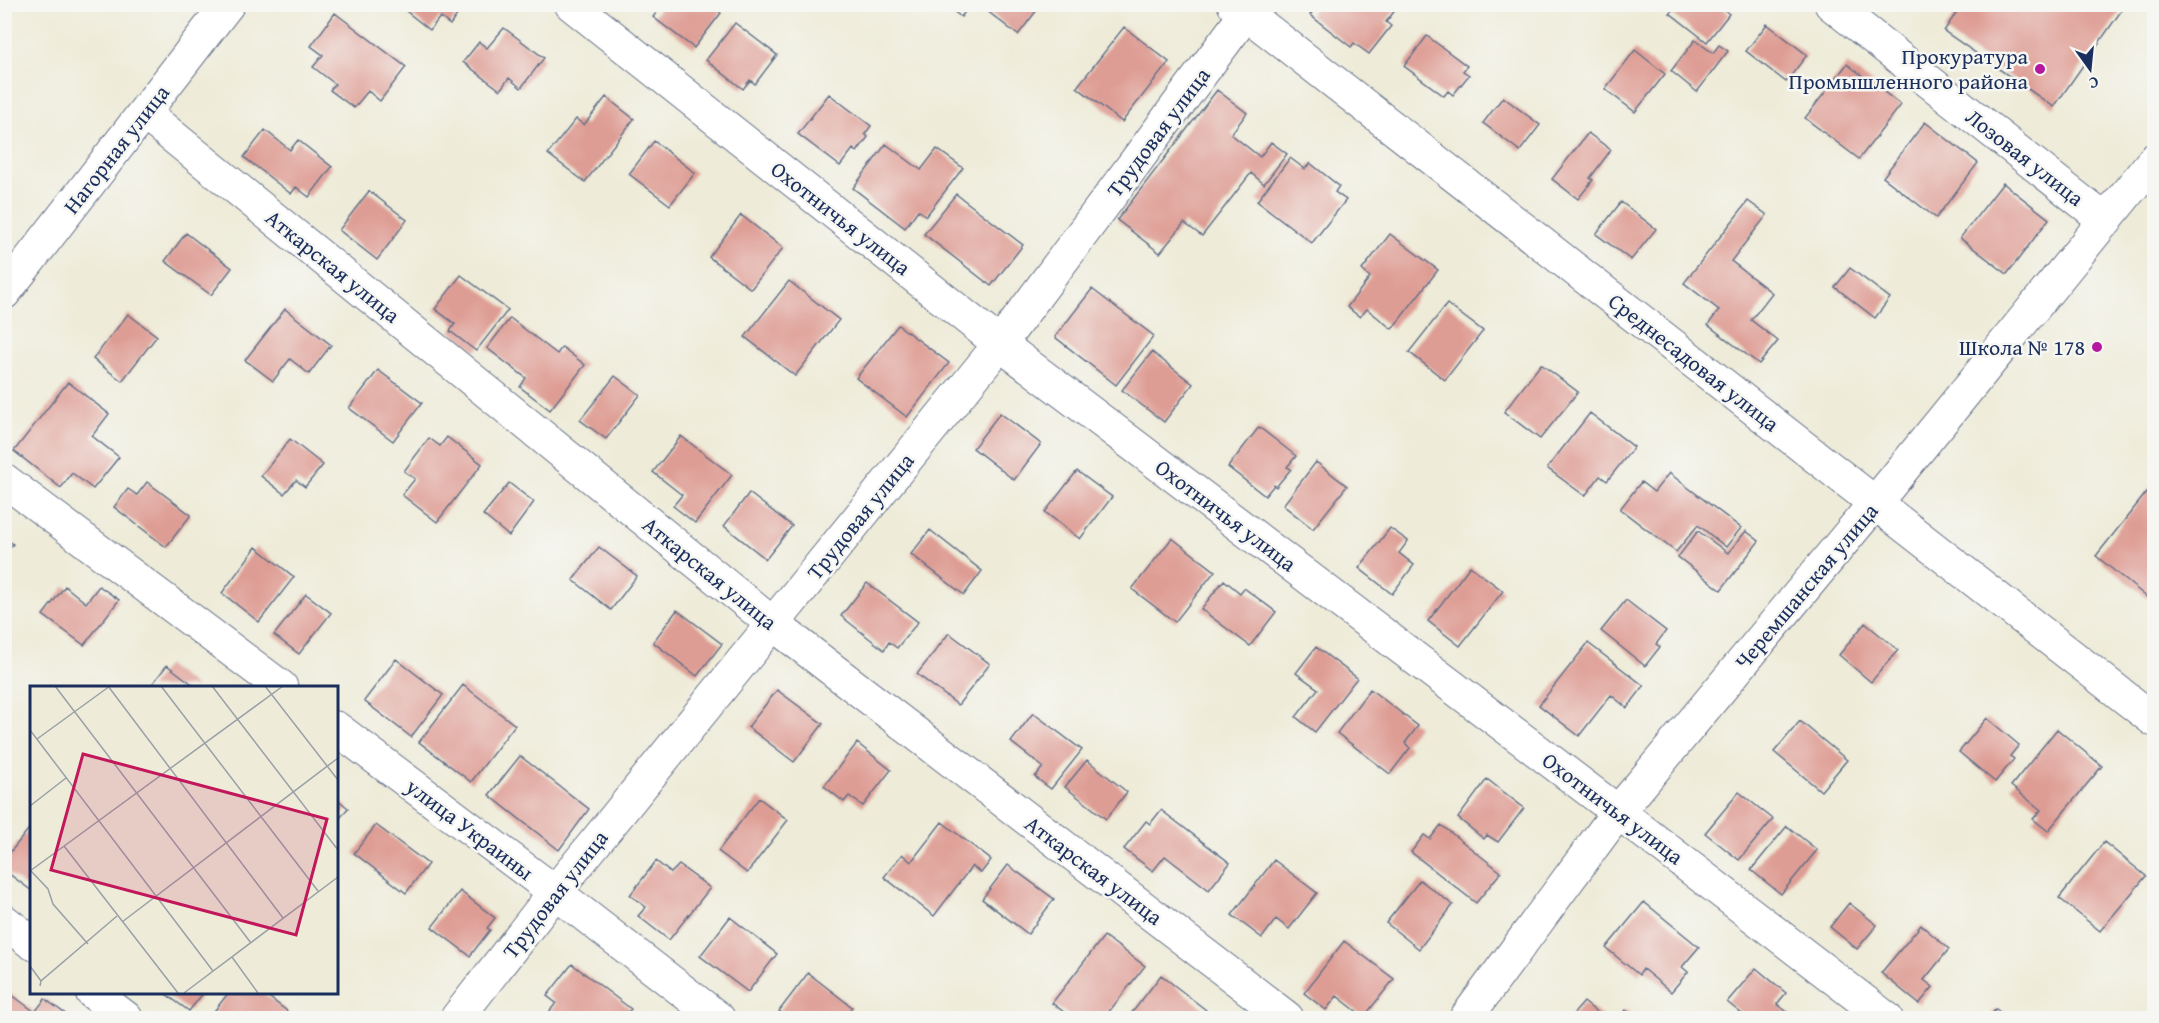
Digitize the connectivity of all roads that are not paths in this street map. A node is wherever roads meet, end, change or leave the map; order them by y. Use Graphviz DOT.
graph roads {
  1 [pos="228,4"];
  2 [pos="571,4"];
  3 [pos="1831,4"];
  4 [pos="1244,8"];
  5 [pos="144,113"];
  6 [pos="2154,160"];
  7 [pos="2106,221"];
  8 [pos="4,292"];
  9 [pos="1000,344"];
  10 [pos="4,480"];
  11 [pos="1875,502"];
  12 [pos="772,624"];
  13 [pos="280,686"];
  14 [pos="2154,720"];
  15 [pos="338,729"];
  16 [pos="1618,812"];
  17 [pos="555,892"];
  18 [pos="4,921"];
  19 [pos="30,941"];
  20 [pos="93,993"];
  21 [pos="126,1018"];
  22 [pos="457,1018"];
  23 [pos="718,1018"];
  24 [pos="1287,1018"];
  25 [pos="1466,1018"];
  26 [pos="1886,1018"];
  1 -- 5 [label="street, Нагорная улица"];
  2 -- 9 [label="street, Охотничья улица"];
  3 -- 7 [label="street, Лозовая улица"];
  4 -- 9 [label="street, Трудовая улица"];
  4 -- 11 [label="street, Среднесадовая улица"];
  5 -- 8 [label="street, Нагорная улица"];
  5 -- 12 [label="street, Аткарская улица"];
  6 -- 7 [label="street, Черемшанская улица"];
  7 -- 11 [label="street, Черемшанская улица"];
  9 -- 12 [label="street, Трудовая улица"];
  9 -- 16 [label="street, Охотничья улица"];
  10 -- 13 [label="street"];
  11 -- 14 [label="street, Среднесадовая улица"];
  11 -- 16 [label="street, Черемшанская улица"];
  12 -- 17 [label="street, Трудовая улица"];
  12 -- 24 [label="street, Аткарская улица"];
  15 -- 17 [label="street, улица Украины"];
  16 -- 25 [label="street, Черемшанская улица"];
  16 -- 26 [label="street, Охотничья улица"];
  17 -- 22 [label="street, Трудовая улица"];
  17 -- 23 [label="street, улица Украины"];
  18 -- 19 [label="street"];
  20 -- 21 [label="street"];
}
